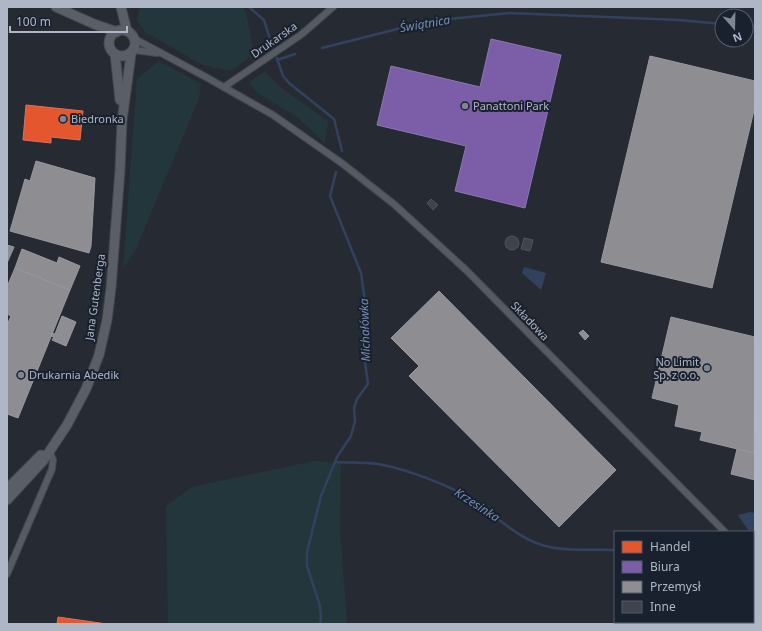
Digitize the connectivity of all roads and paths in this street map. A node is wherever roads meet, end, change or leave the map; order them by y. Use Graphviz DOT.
graph roads {
  1 [pos="56,7"];
  2 [pos="120,7"];
  3 [pos="333,7"];
  4 [pos="94,24"];
  5 [pos="121,31"];
  6 [pos="110,39"];
  7 [pos="135,39"];
  8 [pos="132,52"];
  9 [pos="115,54"];
  10 [pos="162,54"];
  11 [pos="224,87"];
  12 [pos="122,121"];
  13 [pos="49,450"];
  14 [pos="7,489"];
  15 [pos="7,500"];
  16 [pos="724,531"];
  17 [pos="7,574"];
  1 -- 4 [label="street"];
  2 -- 5 [label="street"];
  3 -- 11 [label="street, Drukarska"];
  4 -- 5 [label="street"];
  4 -- 6 [label="street"];
  5 -- 6 [label="street"];
  5 -- 7 [label="street"];
  6 -- 9 [label="street"];
  7 -- 8 [label="street"];
  7 -- 10 [label="street, Składowa"];
  8 -- 9 [label="street"];
  8 -- 10 [label="street"];
  8 -- 12 [label="street, Jana Gutenberga"];
  9 -- 12 [label="street, Jana Gutenberga"];
  10 -- 11 [label="street, Składowa"];
  11 -- 16 [label="street, Składowa"];
  12 -- 13 [label="street, Jana Gutenberga"];
  13 -- 14 [label="street"];
  13 -- 15 [label="street"];
  13 -- 17 [label="street"];
}
